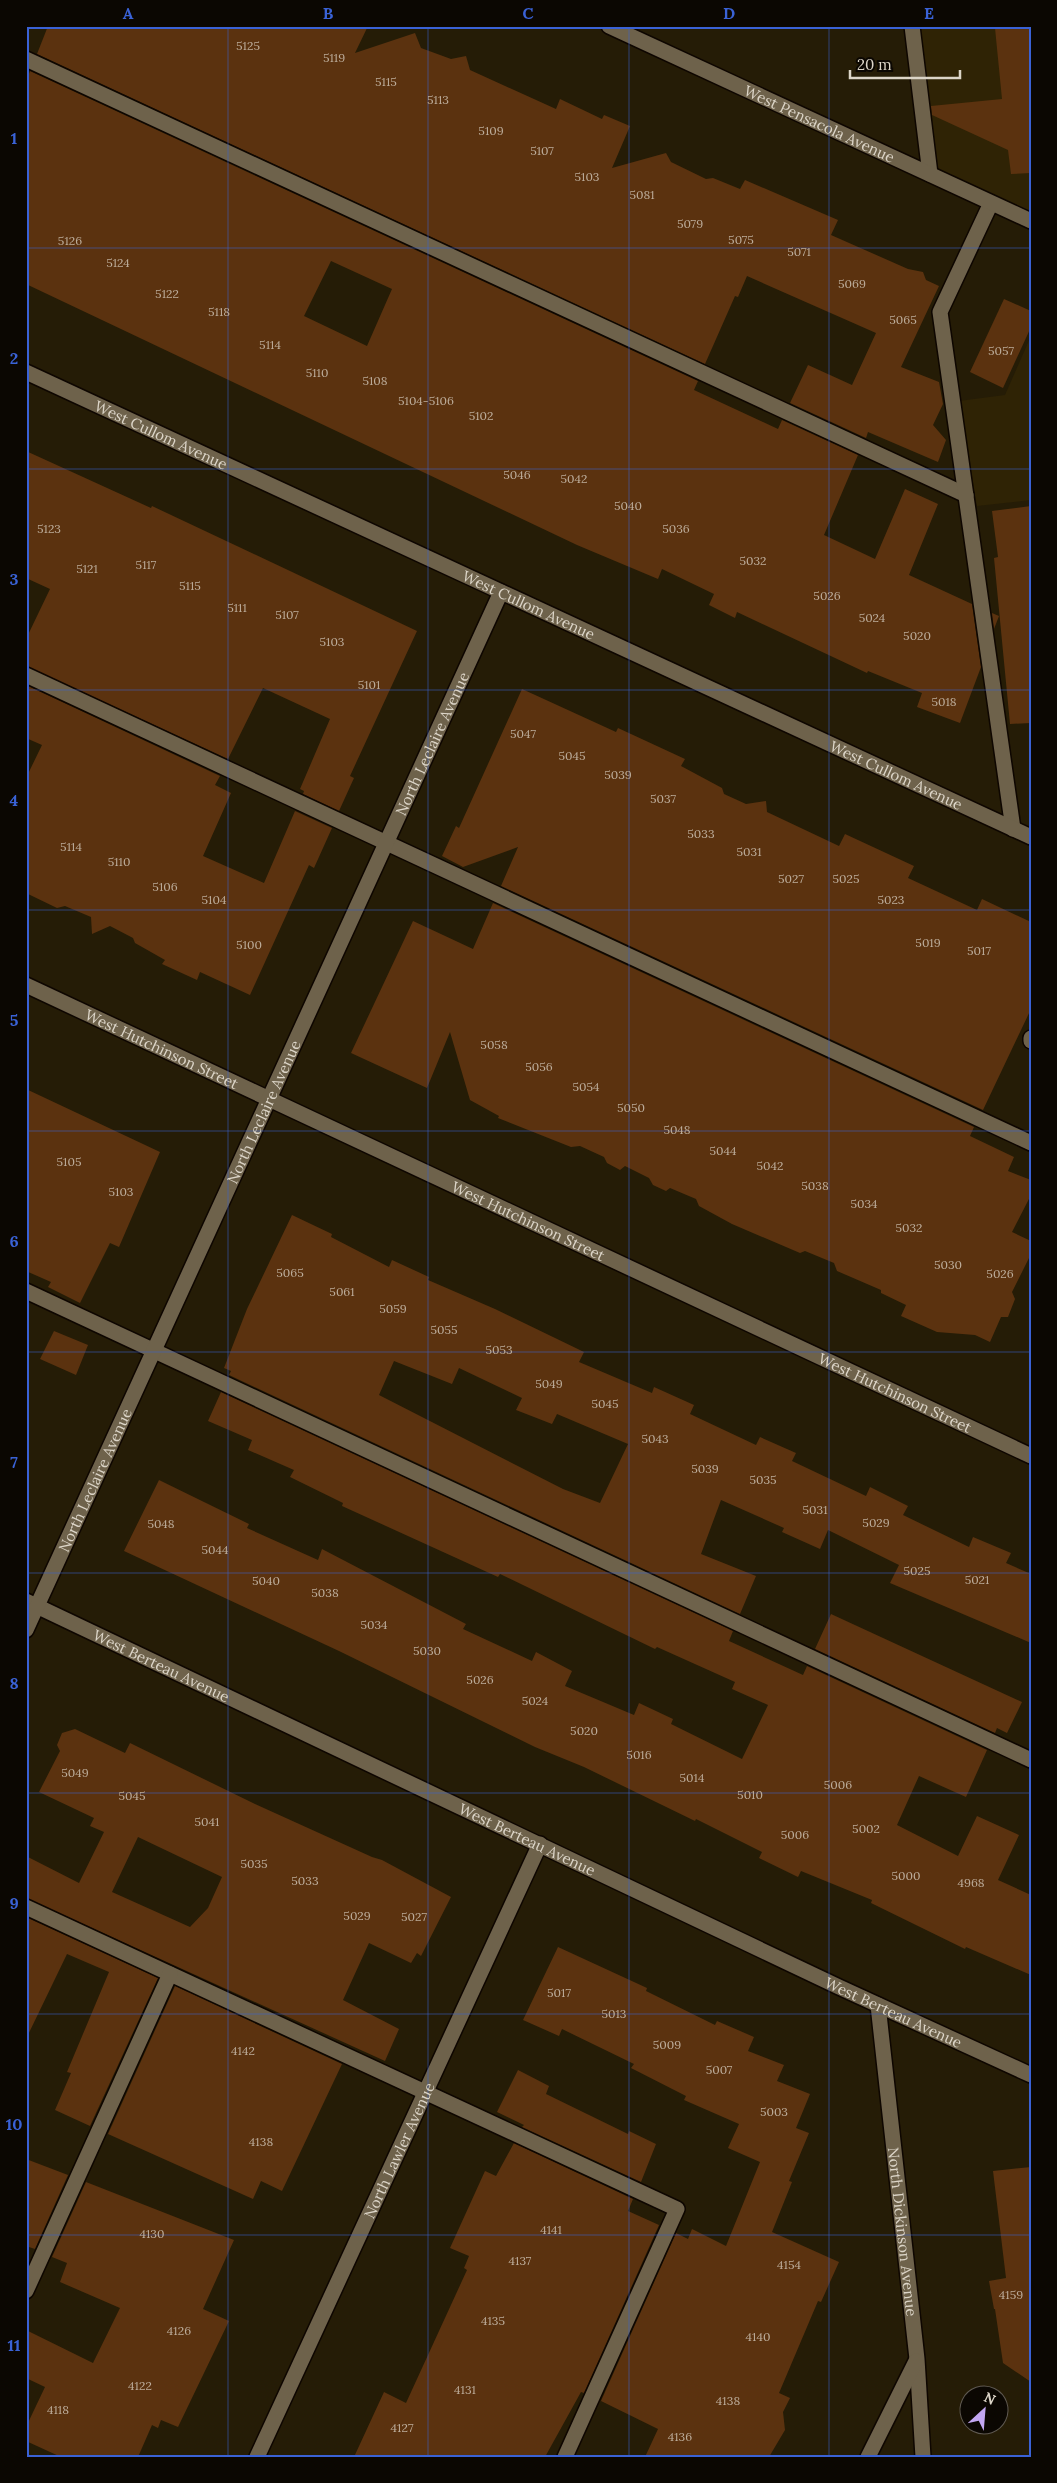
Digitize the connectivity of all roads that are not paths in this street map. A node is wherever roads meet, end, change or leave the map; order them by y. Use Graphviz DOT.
graph roads {
  1 [pos="609,26"];
  2 [pos="912,26"];
  3 [pos="26,59"];
  4 [pos="930,174"];
  5 [pos="991,203"];
  6 [pos="1031,221"];
  7 [pos="26,372"];
  8 [pos="966,496"];
  9 [pos="501,592"];
  10 [pos="26,676"];
  11 [pos="1013,829"];
  12 [pos="1031,838"];
  13 [pos="386,844"];
  14 [pos="26,986"];
  15 [pos="269,1099"];
  16 [pos="1031,1143"];
  17 [pos="26,1291"];
  18 [pos="154,1351"];
  19 [pos="1031,1456"];
  20 [pos="32,1603"];
  21 [pos="26,1630"];
  22 [pos="1031,1760"];
  23 [pos="540,1844"];
  24 [pos="26,1907"];
  25 [pos="170,1974"];
  26 [pos="878,2005"];
  27 [pos="1031,2075"];
  28 [pos="425,2093"];
  29 [pos="26,2291"];
  30 [pos="917,2359"];
  31 [pos="257,2457"];
  32 [pos="565,2457"];
  33 [pos="868,2457"];
  34 [pos="923,2457"];
  1 -- 4 [label="street, West Pensacola Avenue"];
  2 -- 4 [label="street"];
  3 -- 8 [label="street"];
  4 -- 5 [label="street, West Pensacola Avenue"];
  5 -- 6 [label="street, West Pensacola Avenue"];
  5 -- 8 [label="street"];
  7 -- 9 [label="street, West Cullom Avenue"];
  8 -- 11 [label="street"];
  9 -- 11 [label="street, West Cullom Avenue"];
  9 -- 13 [label="street, North Leclaire Avenue"];
  10 -- 13 [label="street"];
  11 -- 12 [label="street, West Cullom Avenue"];
  13 -- 15 [label="street, North Leclaire Avenue"];
  13 -- 16 [label="street"];
  14 -- 15 [label="street, West Hutchinson Street"];
  15 -- 18 [label="street, North Leclaire Avenue"];
  15 -- 19 [label="street, West Hutchinson Street"];
  17 -- 18 [label="street"];
  18 -- 20 [label="street, North Leclaire Avenue"];
  18 -- 22 [label="street"];
  20 -- 21 [label="street, North Leclaire Avenue"];
  20 -- 23 [label="street, West Berteau Avenue"];
  23 -- 26 [label="street, West Berteau Avenue"];
  23 -- 28 [label="street, North Lawler Avenue"];
  24 -- 25 [label="street"];
  25 -- 28 [label="street"];
  25 -- 29 [label="street"];
  26 -- 27 [label="street, West Berteau Avenue"];
  26 -- 30 [label="street, North Dickinson Avenue"];
  28 -- 31 [label="street, North Lawler Avenue"];
  28 -- 32 [label="street"];
  30 -- 33 [label="street"];
  30 -- 34 [label="street, North Dickinson Avenue"];
}
